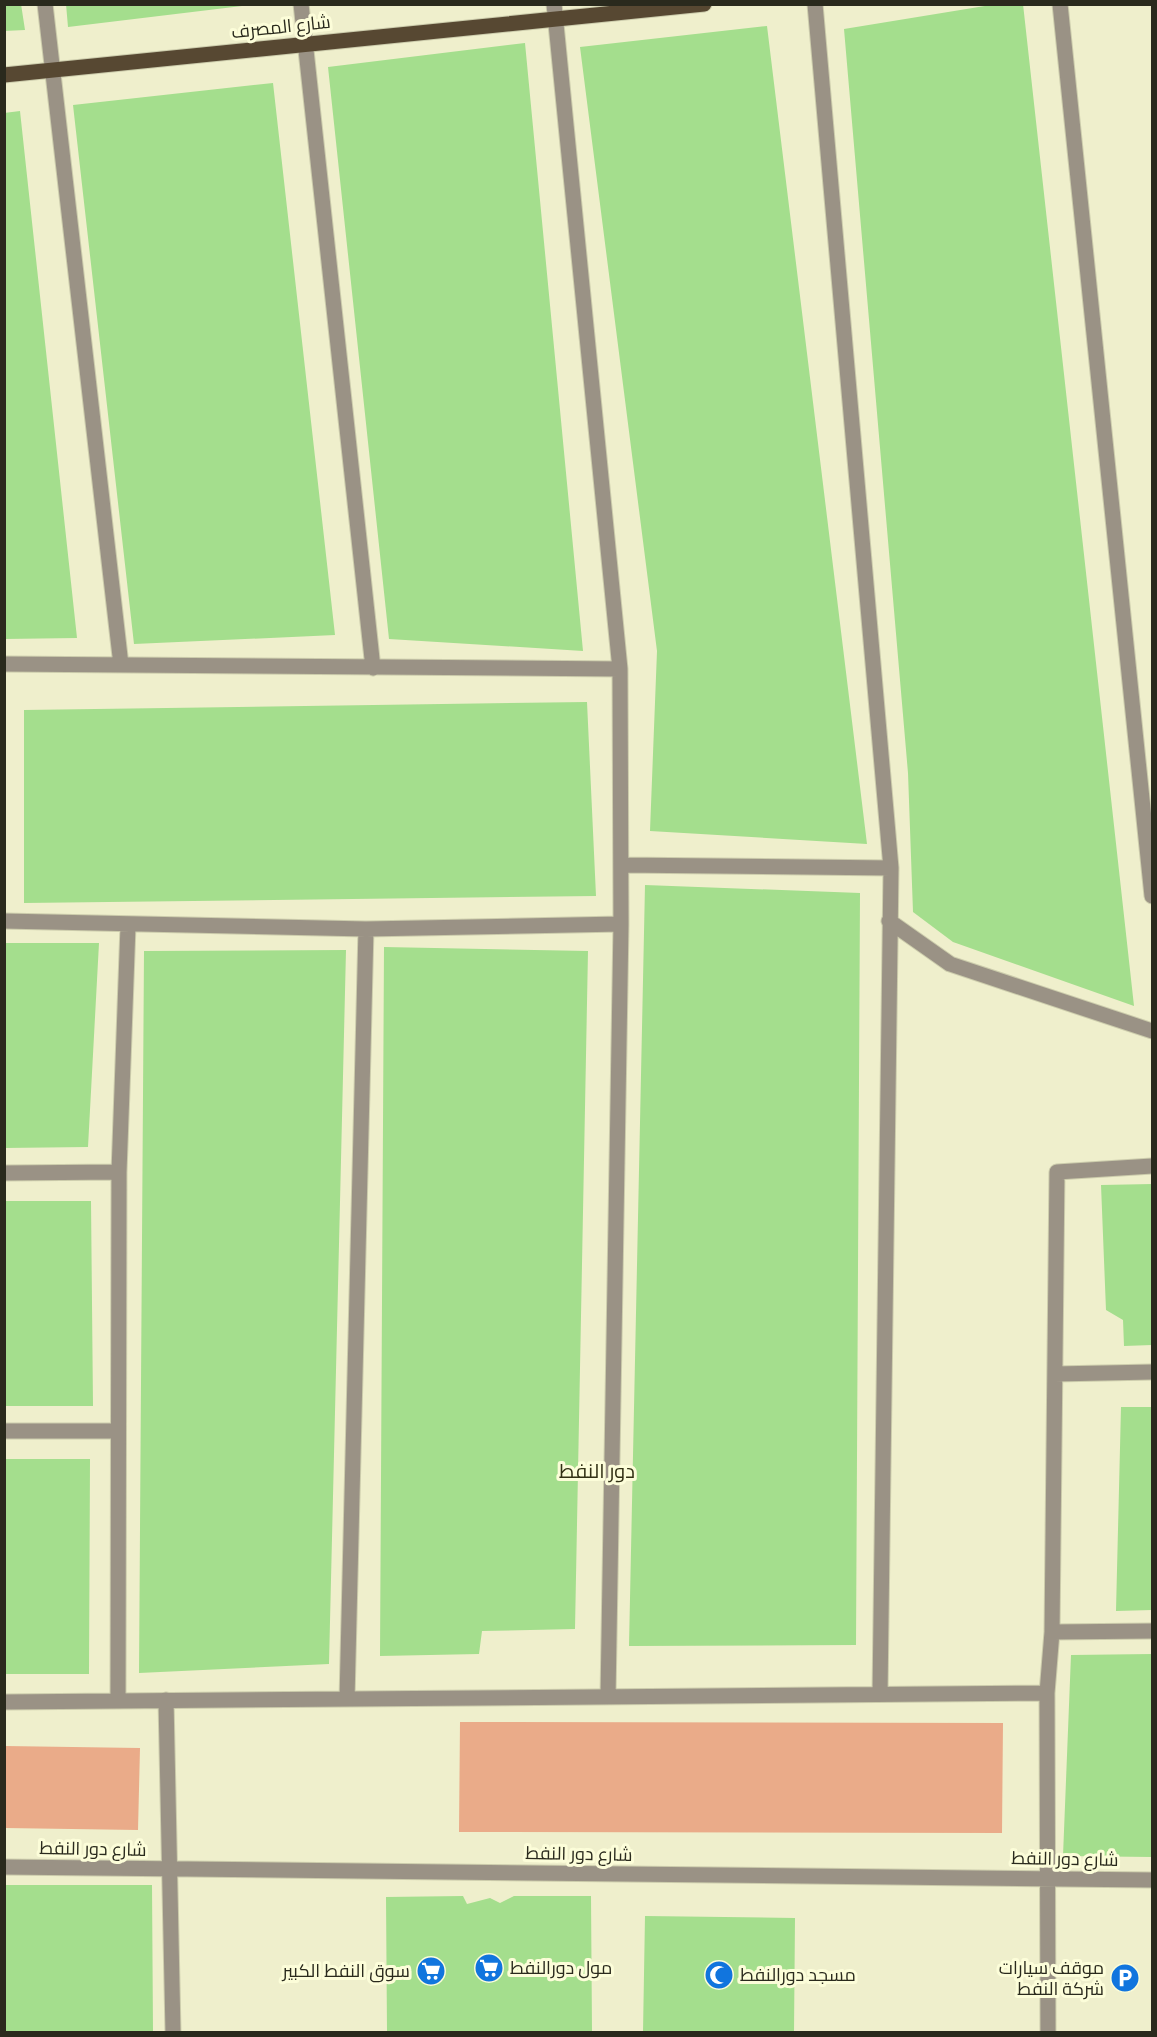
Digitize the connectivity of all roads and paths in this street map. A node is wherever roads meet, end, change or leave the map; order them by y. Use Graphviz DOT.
graph roads {
  1 [pos="45,4"];
  2 [pos="301,4"];
  3 [pos="704,4"];
  4 [pos="815,4"];
  5 [pos="1060,4"];
  6 [pos="555,12"];
  7 [pos="306,44"];
  8 [pos="52,70"];
  9 [pos="4,75"];
  10 [pos="4,664"];
  11 [pos="121,665"];
  12 [pos="373,668"];
  13 [pos="620,669"];
  14 [pos="622,865"];
  15 [pos="891,867"];
  16 [pos="1152,896"];
  17 [pos="4,921"];
  18 [pos="889,921"];
  19 [pos="621,924"];
  20 [pos="128,926"];
  21 [pos="366,929"];
  22 [pos="1152,1031"];
  23 [pos="1152,1167"];
  24 [pos="119,1172"];
  25 [pos="4,1173"];
  26 [pos="1152,1372"];
  27 [pos="1055,1374"];
  28 [pos="4,1431"];
  29 [pos="117,1431"];
  30 [pos="1152,1631"];
  31 [pos="1052,1632"];
  32 [pos="1047,1693"];
  33 [pos="880,1694"];
  34 [pos="608,1697"];
  35 [pos="347,1699"];
  36 [pos="166,1700"];
  37 [pos="118,1701"];
  38 [pos="4,1702"];
  39 [pos="4,1868"];
  40 [pos="168,1869"];
  41 [pos="1047,1879"];
  42 [pos="1152,1880"];
  43 [pos="173,2032"];
  44 [pos="1048,2032"];
  1 -- 8 [label="street"];
  2 -- 7 [label="street"];
  3 -- 6 [label="main road, شارع المصرف"];
  4 -- 15 [label="street"];
  5 -- 16 [label="street"];
  6 -- 7 [label="main road, شارع المصرف"];
  6 -- 13 [label="street"];
  7 -- 8 [label="main road, شارع المصرف"];
  7 -- 12 [label="street"];
  8 -- 9 [label="main road, شارع المصرف"];
  8 -- 11 [label="street"];
  10 -- 11 [label="street"];
  11 -- 12 [label="street"];
  12 -- 13 [label="street"];
  13 -- 14 [label="street"];
  14 -- 15 [label="street"];
  14 -- 19 [label="street"];
  15 -- 18 [label="street"];
  17 -- 20 [label="street"];
  18 -- 22 [label="street"];
  18 -- 33 [label="street"];
  19 -- 21 [label="street"];
  19 -- 34 [label="street"];
  20 -- 21 [label="street"];
  20 -- 24 [label="street"];
  21 -- 35 [label="street"];
  23 -- 27 [label="street"];
  24 -- 25 [label="street"];
  24 -- 29 [label="street"];
  26 -- 27 [label="street"];
  27 -- 31 [label="street"];
  28 -- 29 [label="street"];
  29 -- 37 [label="street"];
  30 -- 31 [label="street"];
  31 -- 32 [label="street"];
  32 -- 33 [label="street"];
  32 -- 41 [label="street"];
  33 -- 34 [label="street"];
  34 -- 35 [label="street"];
  35 -- 36 [label="street"];
  36 -- 37 [label="street"];
  36 -- 40 [label="street"];
  37 -- 38 [label="street"];
  39 -- 40 [label="street, شارع دور النفط"];
  40 -- 41 [label="street, شارع دور النفط"];
  40 -- 43 [label="street"];
  41 -- 42 [label="street, شارع دور النفط"];
  41 -- 44 [label="street"];
}
